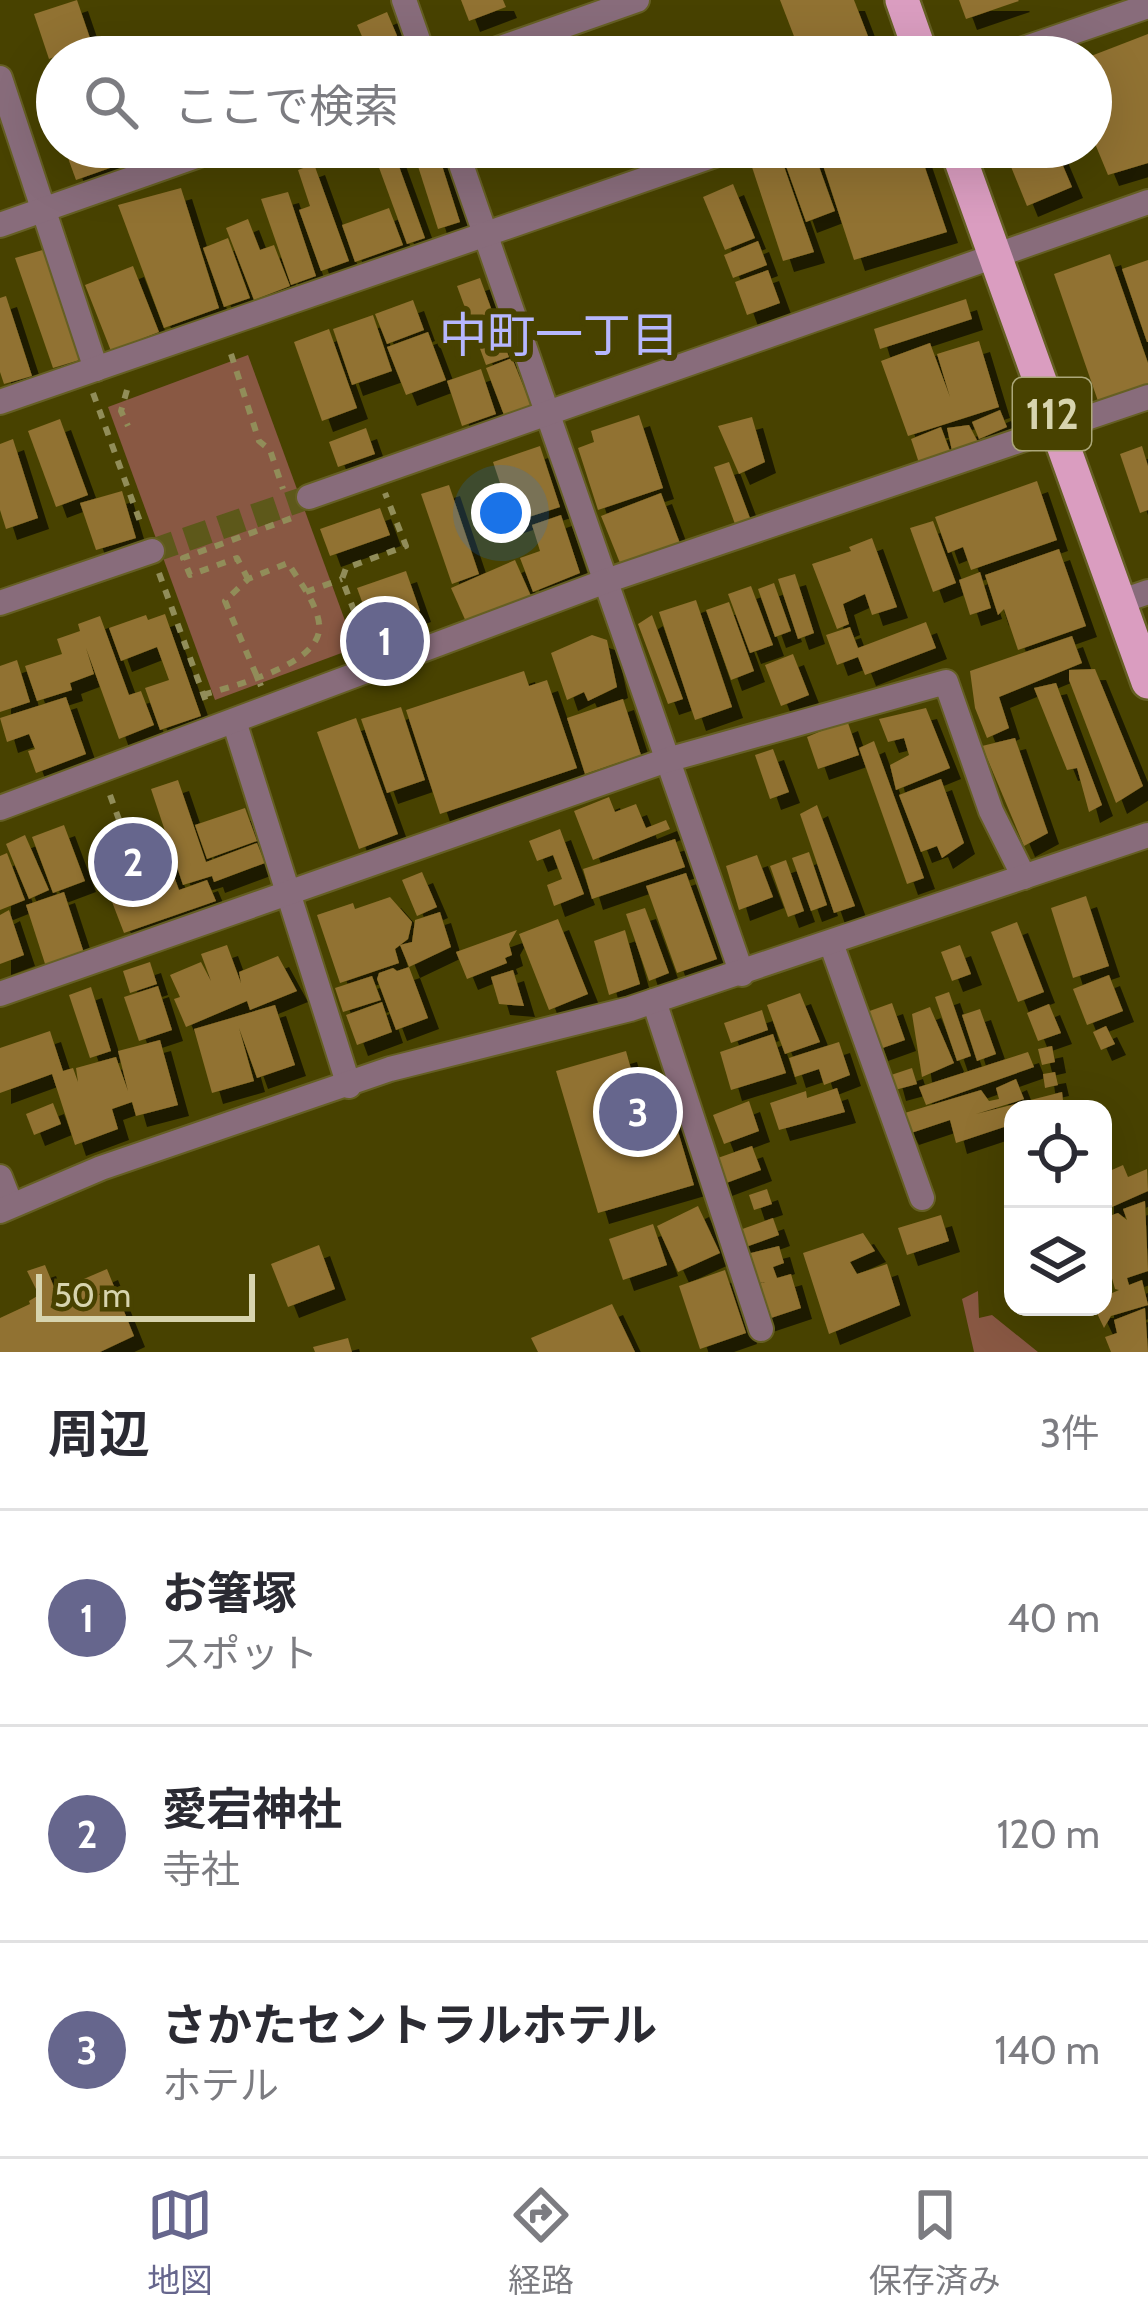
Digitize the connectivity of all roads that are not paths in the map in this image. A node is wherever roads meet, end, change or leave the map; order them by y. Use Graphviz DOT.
graph roads {
  1 [pos="404,0"];
  2 [pos="637,0"];
  3 [pos="902,0"];
  4 [pos="1148,7"];
  5 [pos="417,36"];
  6 [pos="535,36"];
  7 [pos="915,36"];
  8 [pos="1062,36"];
  9 [pos="0,78"];
  10 [pos="163,168"];
  11 [pos="462,168"];
  12 [pos="677,168"];
  13 [pos="964,168"];
  14 [pos="1148,202"];
  15 [pos="44,210"];
  16 [pos="0,225"];
  17 [pos="485,234"];
  18 [pos="997,255"];
  19 [pos="96,369"];
  20 [pos="1148,397"];
  21 [pos="0,402"];
  22 [pos="547,414"];
  23 [pos="1057,428"];
  24 [pos="309,497"];
  25 [pos="152,551"];
  26 [pos="605,581"];
  27 [pos="1134,597"];
  28 [pos="0,603"];
  29 [pos="1148,682"];
  30 [pos="234,721"];
  31 [pos="668,760"];
  32 [pos="0,808"];
  33 [pos="1148,835"];
  34 [pos="1024,877"];
  35 [pos="290,892"];
  36 [pos="831,944"];
  37 [pos="742,974"];
  38 [pos="0,994"];
  39 [pos="654,1001"];
  40 [pos="349,1086"];
  41 [pos="0,1177"];
  42 [pos="922,1198"];
  43 [pos="5,1208"];
  44 [pos="761,1329"];
  1 -- 5 [label="street"];
  2 -- 6 [label="street"];
  3 -- 7 [label="highway"];
  4 -- 8 [label="street"];
  9 -- 15 [label="street"];
  10 -- 15 [label="street"];
  11 -- 17 [label="street"];
  12 -- 17 [label="street"];
  13 -- 18 [label="highway, 112"];
  14 -- 18 [label="street"];
  15 -- 16 [label="street"];
  15 -- 19 [label="street"];
  17 -- 19 [label="street"];
  17 -- 22 [label="street"];
  18 -- 22 [label="street"];
  18 -- 23 [label="highway, 112"];
  19 -- 21 [label="street"];
  20 -- 23 [label="street"];
  22 -- 24 [label="street"];
  22 -- 26 [label="street"];
  23 -- 26 [label="street"];
  23 -- 27 [label="highway, 112"];
  25 -- 28 [label="street"];
  26 -- 30 [label="street"];
  26 -- 31 [label="street"];
  27 -- 29 [label="highway, 112"];
  30 -- 32 [label="street"];
  30 -- 35 [label="street"];
  31 -- 34 [label="street"];
  31 -- 35 [label="street"];
  31 -- 37 [label="street"];
  33 -- 34 [label="street"];
  34 -- 36 [label="street"];
  35 -- 38 [label="street"];
  35 -- 40 [label="street"];
  36 -- 37 [label="street"];
  36 -- 42 [label="street"];
  37 -- 39 [label="street"];
  39 -- 40 [label="street"];
  39 -- 44 [label="street"];
  40 -- 43 [label="street"];
  41 -- 43 [label="street"];
}
